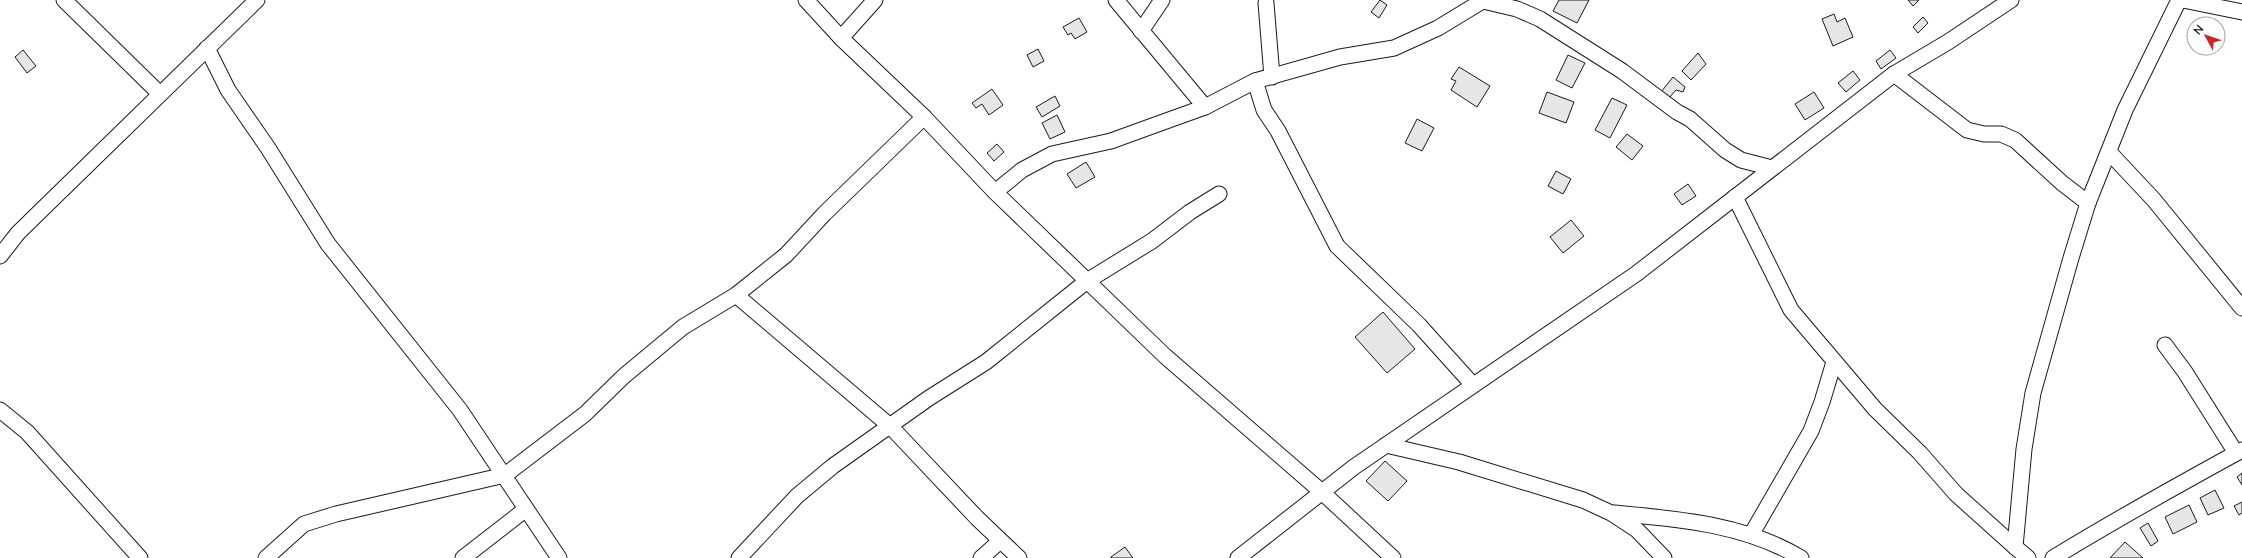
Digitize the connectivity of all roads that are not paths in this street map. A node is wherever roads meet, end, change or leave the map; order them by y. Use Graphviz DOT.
graph roads {
  1 [pos="64,0"];
  2 [pos="257,0"];
  3 [pos="806,0"];
  4 [pos="875,0"];
  5 [pos="1116,0"];
  6 [pos="1162,0"];
  7 [pos="2011,0"];
  8 [pos="2186,0"];
  9 [pos="1484,1"];
  10 [pos="1266,3"];
  11 [pos="2242,12"];
  12 [pos="1141,31"];
  13 [pos="842,38"];
  14 [pos="207,48"];
  15 [pos="1894,74"];
  16 [pos="1272,77"];
  17 [pos="1255,81"];
  18 [pos="160,94"];
  19 [pos="1205,107"];
  20 [pos="924,117"];
  21 [pos="2109,152"];
  22 [pos="1772,168"];
  23 [pos="994,192"];
  24 [pos="1219,194"];
  25 [pos="1734,197"];
  26 [pos="2088,203"];
  27 [pos="0,256"];
  28 [pos="1087,281"];
  29 [pos="736,295"];
  30 [pos="2242,308"];
  31 [pos="2165,345"];
  32 [pos="1834,362"];
  33 [pos="1474,385"];
  34 [pos="0,410"];
  35 [pos="890,426"];
  36 [pos="1386,445"];
  37 [pos="2239,452"];
  38 [pos="505,475"];
  39 [pos="1323,493"];
  40 [pos="526,509"];
  41 [pos="1611,513"];
  42 [pos="1751,535"];
  43 [pos="1000,541"];
  44 [pos="2015,547"];
  45 [pos="140,558"];
  46 [pos="266,558"];
  47 [pos="463,558"];
  48 [pos="559,558"];
  49 [pos="739,558"];
  50 [pos="981,558"];
  51 [pos="1019,558"];
  52 [pos="1238,558"];
  53 [pos="1393,558"];
  54 [pos="1664,558"];
  55 [pos="1801,558"];
  56 [pos="2028,558"];
  57 [pos="2053,558"];
  1 -- 18 [label="street"];
  2 -- 14 [label="street"];
  3 -- 13 [label="street"];
  4 -- 13 [label="street"];
  5 -- 12 [label="street"];
  6 -- 12 [label="street"];
  7 -- 15 [label="street"];
  8 -- 11 [label="street"];
  8 -- 21 [label="street"];
  9 -- 16 [label="street"];
  9 -- 22 [label="street"];
  10 -- 16 [label="street"];
  12 -- 19 [label="street"];
  13 -- 20 [label="street"];
  14 -- 18 [label="street"];
  14 -- 38 [label="street"];
  15 -- 22 [label="street"];
  15 -- 26 [label="street"];
  16 -- 17 [label="street"];
  17 -- 19 [label="street"];
  17 -- 33 [label="street"];
  18 -- 27 [label="street"];
  19 -- 23 [label="street"];
  20 -- 23 [label="street"];
  20 -- 29 [label="street"];
  21 -- 26 [label="street"];
  21 -- 30 [label="street"];
  22 -- 25 [label="street"];
  23 -- 28 [label="street"];
  24 -- 28 [label="street"];
  25 -- 32 [label="street"];
  25 -- 33 [label="street"];
  26 -- 44 [label="street"];
  28 -- 35 [label="street"];
  28 -- 39 [label="street"];
  29 -- 35 [label="street"];
  29 -- 38 [label="street"];
  31 -- 37 [label="street"];
  32 -- 42 [label="street"];
  32 -- 44 [label="street"];
  33 -- 36 [label="street"];
  34 -- 45 [label="street"];
  35 -- 43 [label="street"];
  35 -- 49 [label="street"];
  36 -- 39 [label="street"];
  36 -- 41 [label="street"];
  37 -- 57 [label="street"];
  38 -- 40 [label="street"];
  38 -- 46 [label="street"];
  39 -- 52 [label="street"];
  39 -- 53 [label="street"];
  40 -- 47 [label="street"];
  40 -- 48 [label="street"];
  41 -- 42 [label="street"];
  41 -- 54 [label="street"];
  42 -- 55 [label="street"];
  43 -- 50 [label="street"];
  43 -- 51 [label="street"];
  44 -- 56 [label="street"];
}
